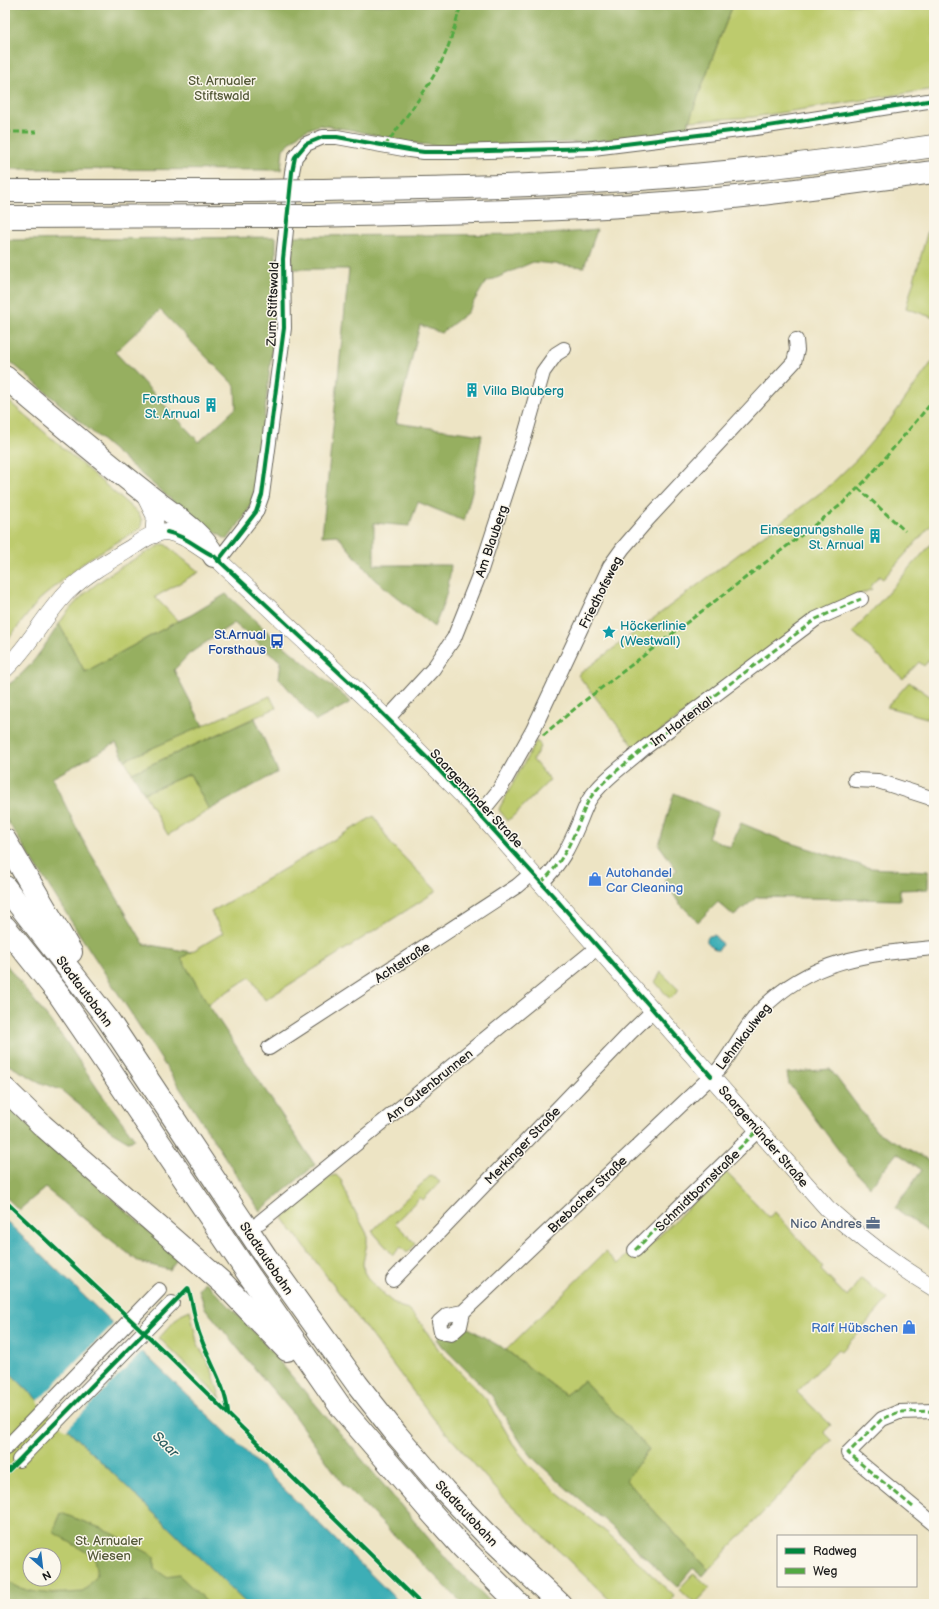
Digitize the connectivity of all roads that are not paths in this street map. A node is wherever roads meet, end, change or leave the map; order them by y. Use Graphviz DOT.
graph roads {
  1 [pos="934,100"];
  2 [pos="934,146"];
  3 [pos="934,172"];
  4 [pos="5,191"];
  5 [pos="5,217"];
  6 [pos="796,340"];
  7 [pos="564,349"];
  8 [pos="5,377"];
  9 [pos="142,491"];
  10 [pos="154,535"];
  11 [pos="216,559"];
  12 [pos="861,599"];
  13 [pos="5,669"];
  14 [pos="387,718"];
  15 [pos="854,780"];
  16 [pos="934,799"];
  17 [pos="478,812"];
  18 [pos="5,840"];
  19 [pos="537,878"];
  20 [pos="5,887"];
  21 [pos="5,927"];
  22 [pos="598,947"];
  23 [pos="934,948"];
  24 [pos="653,1012"];
  25 [pos="107,1018"];
  26 [pos="269,1048"];
  27 [pos="711,1076"];
  28 [pos="5,1089"];
  29 [pos="759,1129"];
  30 [pos="260,1222"];
  31 [pos="635,1250"];
  32 [pos="392,1280"];
  33 [pos="934,1288"];
  34 [pos="159,1290"];
  35 [pos="172,1303"];
  36 [pos="463,1312"];
  37 [pos="340,1406"];
  38 [pos="934,1411"];
  39 [pos="6,1448"];
  40 [pos="19,1460"];
  41 [pos="934,1524"];
  42 [pos="519,1604"];
  43 [pos="560,1604"];
  1 -- 11 [label="street, Zum Stiftswald"];
  2 -- 4 [label="main road, bridge"];
  3 -- 5 [label="main road, bridge"];
  6 -- 17 [label="street, Friedhofsweg"];
  7 -- 14 [label="street, Am Blauberg"];
  8 -- 9 [label="main road"];
  9 -- 10 [label="street"];
  9 -- 11 [label="main road"];
  10 -- 11 [label="street, Saargemünder Straße"];
  10 -- 13 [label="street, Saargemünder Straße"];
  11 -- 14 [label="street, Saargemünder Straße"];
  12 -- 19 [label="street, Im Hartental"];
  14 -- 17 [label="street, Saargemünder Straße"];
  15 -- 16 [label="street"];
  17 -- 19 [label="street, Saargemünder Straße"];
  18 -- 25 [label="main road"];
  19 -- 22 [label="street, Saargemünder Straße"];
  19 -- 26 [label="street, Achtstraße"];
  20 -- 25 [label="main road, Stadtautobahn"];
  21 -- 37 [label="main road, Stadtautobahn"];
  22 -- 24 [label="street, Saargemünder Straße"];
  22 -- 30 [label="street, Am Gutenbrunnen"];
  23 -- 27 [label="street, Lehmkaulweg"];
  24 -- 27 [label="street, Saargemünder Straße"];
  24 -- 32 [label="street, Merkinger Straße"];
  25 -- 43 [label="main road, Stadtautobahn"];
  27 -- 29 [label="street, Saargemünder Straße"];
  27 -- 36 [label="street, Brebacher Straße"];
  28 -- 37 [label="main road"];
  29 -- 31 [label="street, Schmidtbornstraße"];
  29 -- 33 [label="street, Saargemünder Straße"];
  34 -- 39 [label="street"];
  35 -- 40 [label="street"];
  37 -- 42 [label="main road, Stadtautobahn"];
  38 -- 41 [label="street"];
}
